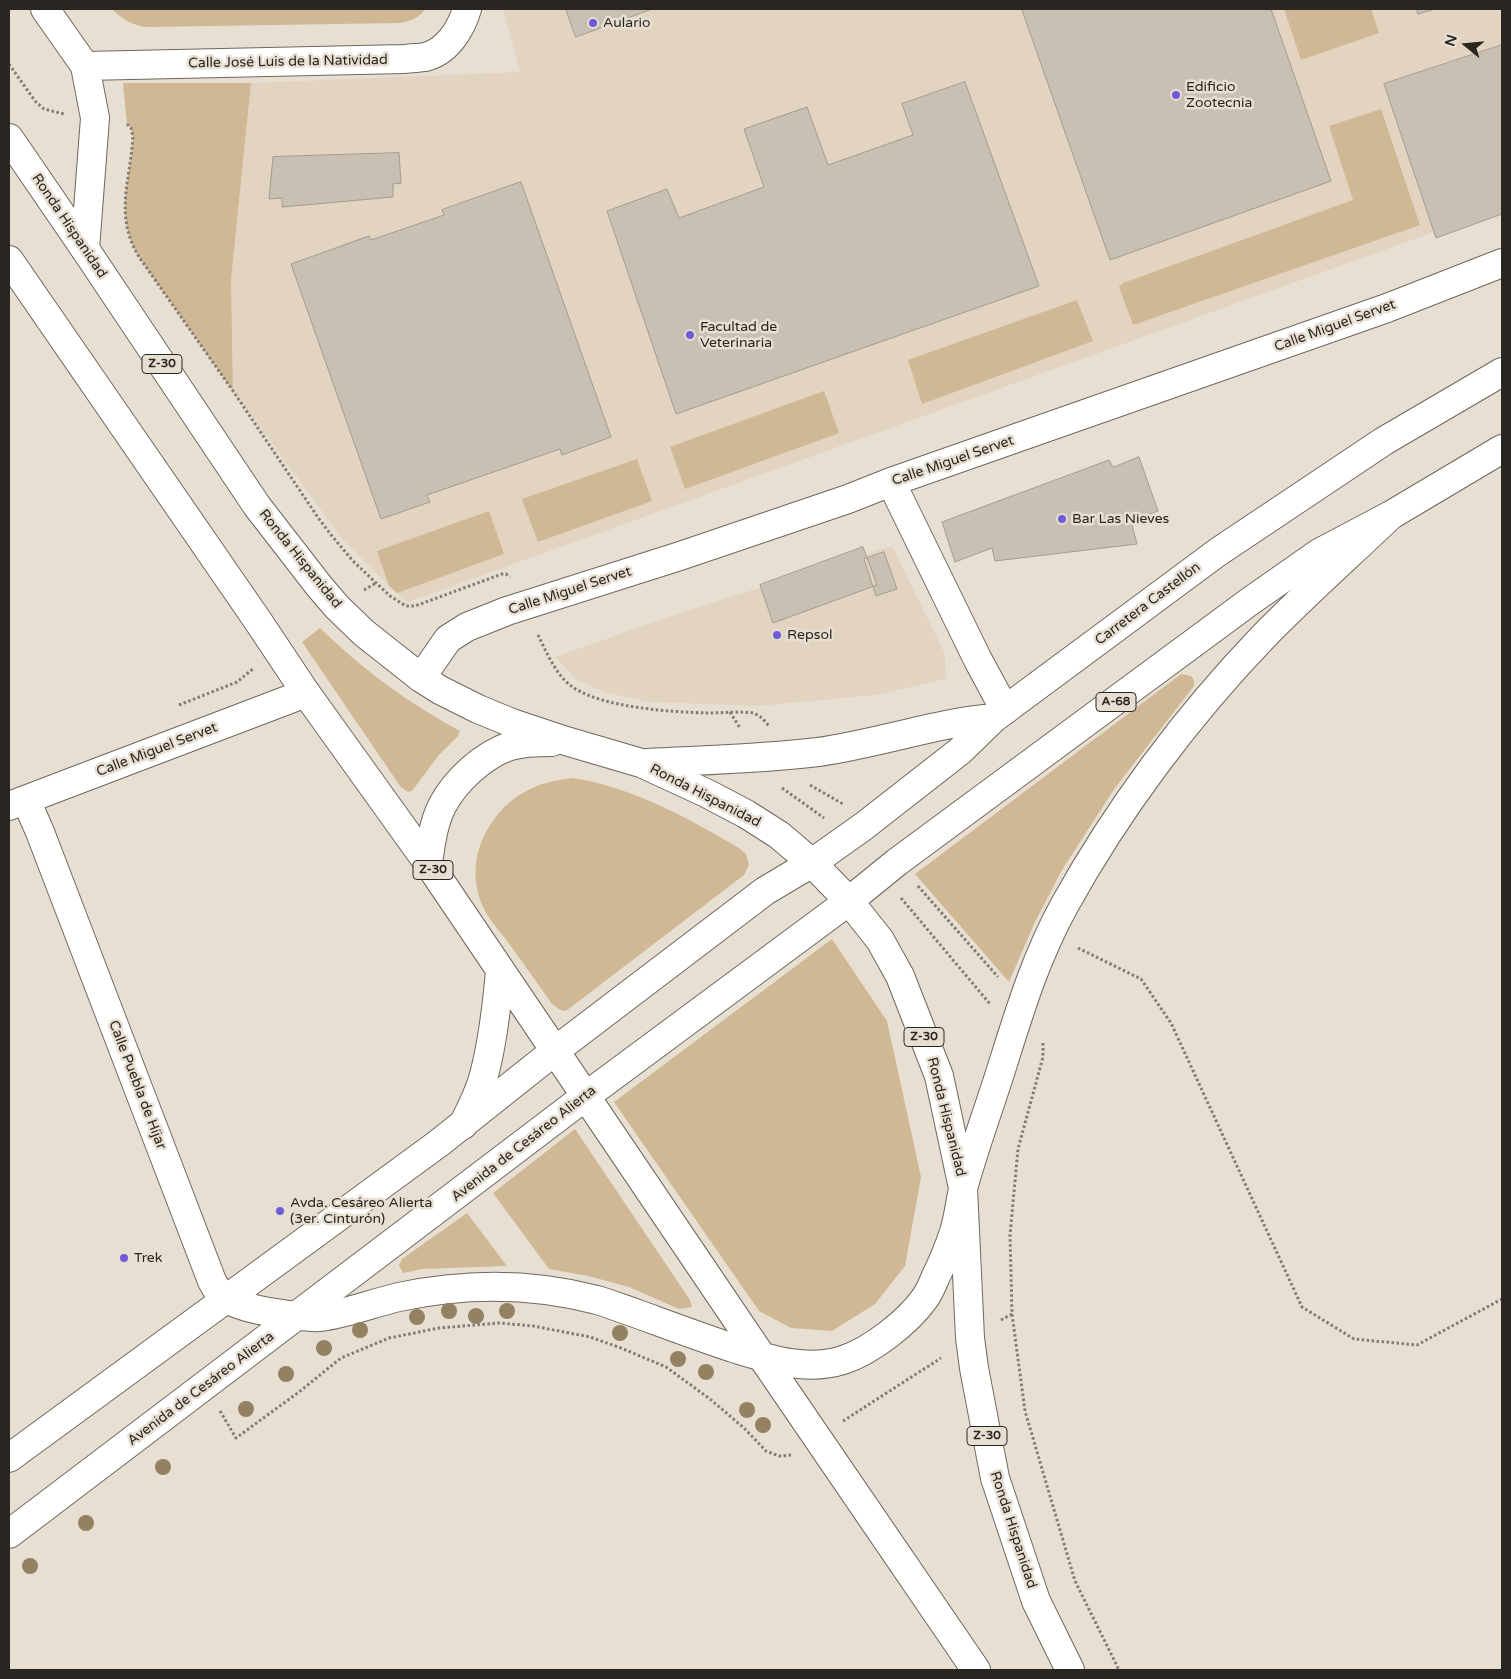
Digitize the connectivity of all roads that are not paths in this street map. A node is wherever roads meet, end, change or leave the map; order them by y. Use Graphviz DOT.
graph roads {
  1 [pos="46,9"];
  2 [pos="467,9"];
  3 [pos="85,66"];
  4 [pos="9,138"];
  5 [pos="85,249"];
  6 [pos="9,260"];
  7 [pos="1502,263"];
  8 [pos="1502,372"];
  9 [pos="1502,449"];
  10 [pos="891,482"];
  11 [pos="1392,515"];
  12 [pos="421,678"];
  13 [pos="306,693"];
  14 [pos="999,714"];
  15 [pos="566,741"];
  16 [pos="641,763"];
  17 [pos="17,803"];
  18 [pos="428,863"];
  19 [pos="812,863"];
  20 [pos="848,901"];
  21 [pos="500,971"];
  22 [pos="556,1050"];
  23 [pos="586,1096"];
  24 [pos="463,1125"];
  25 [pos="963,1188"];
  26 [pos="226,1299"];
  27 [pos="297,1316"];
  28 [pos="762,1357"];
  29 [pos="9,1458"];
  30 [pos="9,1534"];
  31 [pos="976,1670"];
  32 [pos="1070,1670"];
  1 -- 3 [label="main road"];
  2 -- 3 [label="main road, Calle José Luis de la Natividad"];
  3 -- 5 [label="main road"];
  4 -- 5 [label="main road, Ronda Hispanidad / Z-30"];
  5 -- 12 [label="main road, Ronda Hispanidad / Z-30"];
  6 -- 13 [label="main road, Z-30"];
  7 -- 10 [label="main road, Calle Miguel Servet"];
  8 -- 14 [label="main road, Carretera Castellón"];
  9 -- 11 [label="main road, A-68"];
  10 -- 12 [label="main road, Calle Miguel Servet"];
  10 -- 14 [label="main road"];
  11 -- 20 [label="main road, A-68"];
  11 -- 25 [label="main road"];
  12 -- 15 [label="main road, Ronda Hispanidad / Z-30"];
  13 -- 17 [label="main road, Calle Miguel Servet"];
  13 -- 18 [label="main road, Z-30"];
  14 -- 16 [label="main road"];
  14 -- 19 [label="main road, Carretera Castellón"];
  15 -- 16 [label="main road, Ronda Hispanidad / Z-30"];
  15 -- 18 [label="main road"];
  16 -- 19 [label="main road, Ronda Hispanidad / Z-30"];
  17 -- 26 [label="main road, Calle Puebla de Híjar"];
  18 -- 21 [label="main road, Z-30"];
  19 -- 20 [label="main road, Ronda Hispanidad / Z-30"];
  19 -- 22 [label="main road"];
  20 -- 23 [label="main road, Avenida de Cesáreo Alierta"];
  20 -- 25 [label="main road, Ronda Hispanidad / Z-30"];
  21 -- 22 [label="main road, Z-30"];
  21 -- 24 [label="main road"];
  22 -- 23 [label="main road, Z-30"];
  22 -- 24 [label="main road"];
  23 -- 27 [label="main road, Avenida de Cesáreo Alierta"];
  23 -- 28 [label="main road, Z-30"];
  24 -- 26 [label="main road"];
  25 -- 28 [label="main road"];
  25 -- 32 [label="main road, Ronda Hispanidad / Z-30"];
  26 -- 27 [label="main road"];
  26 -- 29 [label="main road"];
  27 -- 28 [label="main road"];
  27 -- 30 [label="main road, Avenida de Cesáreo Alierta"];
  28 -- 31 [label="main road, Z-30"];
}
